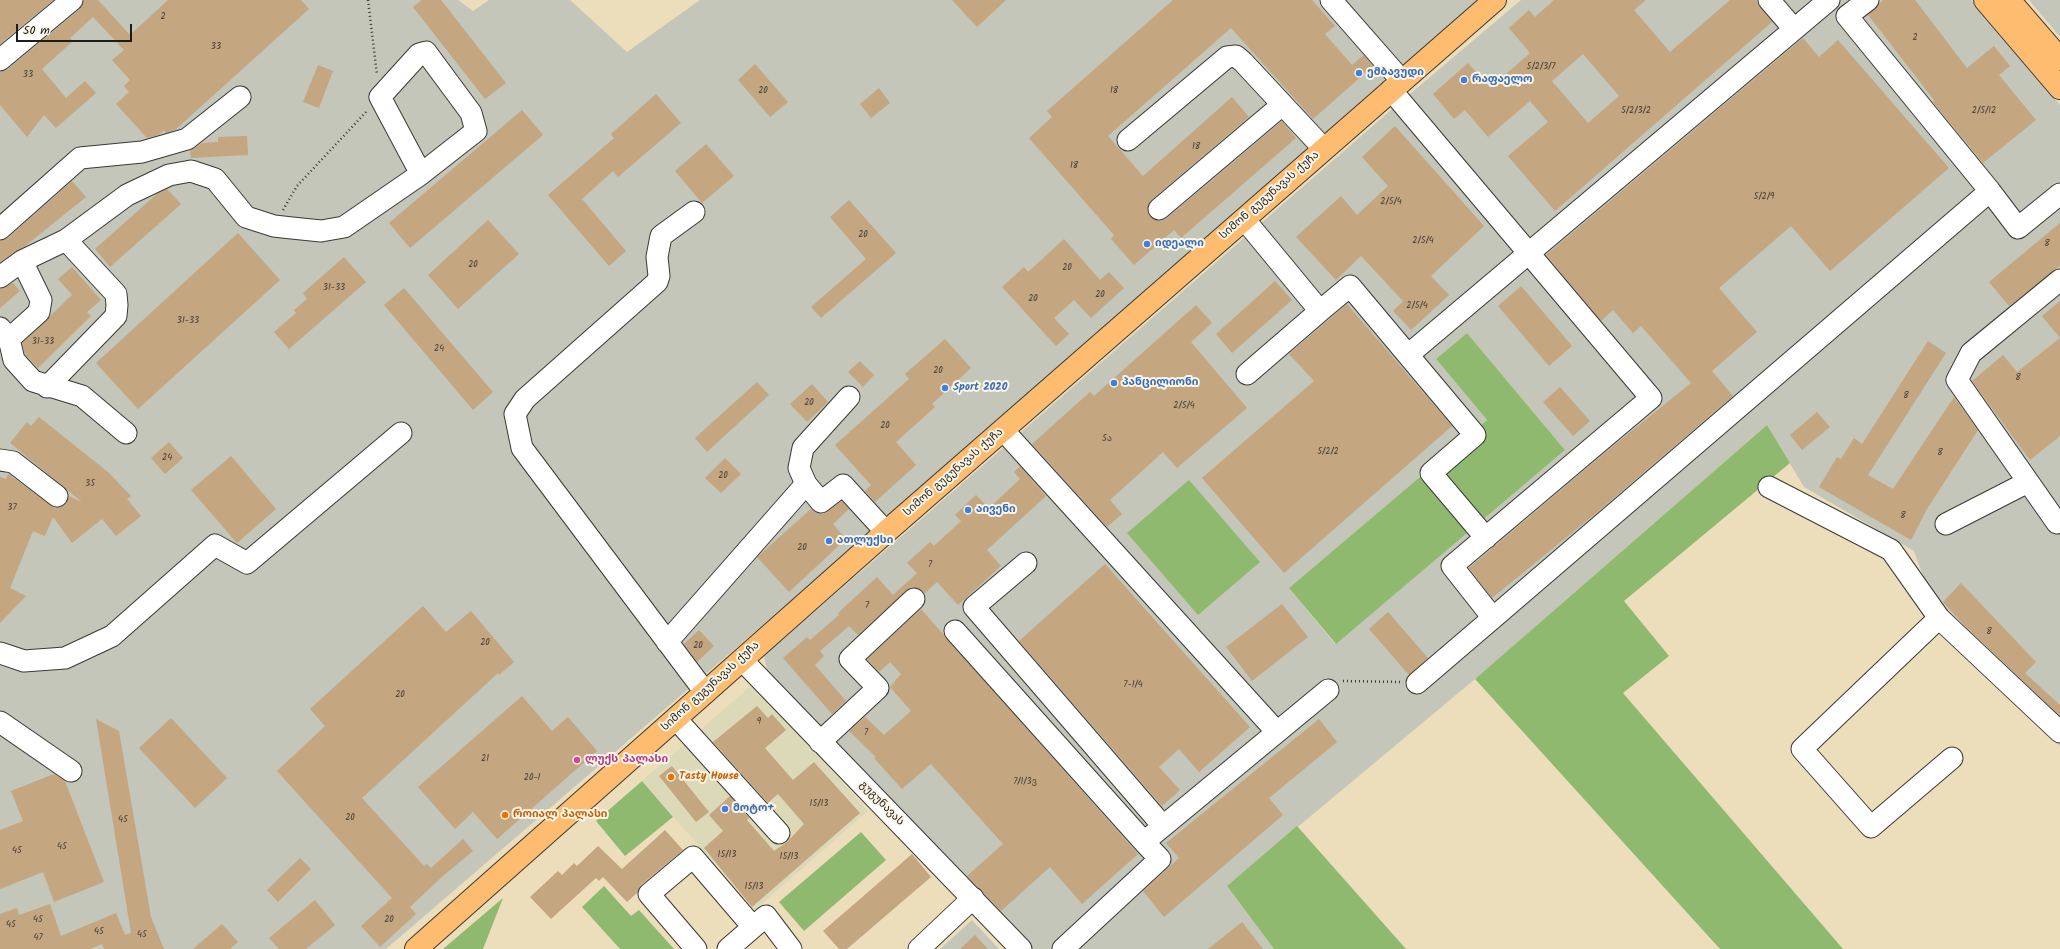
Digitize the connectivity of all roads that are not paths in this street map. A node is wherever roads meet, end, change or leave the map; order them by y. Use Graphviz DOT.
graph roads {
  1 [pos="72,0"];
  2 [pos="1331,0"];
  3 [pos="1495,0"];
  4 [pos="1769,0"];
  5 [pos="1829,0"];
  6 [pos="1834,0"];
  7 [pos="1868,0"];
  8 [pos="1997,2"];
  9 [pos="1847,16"];
  10 [pos="1794,29"];
  11 [pos="2060,59"];
  12 [pos="0,60"];
  13 [pos="1396,86"];
  14 [pos="2060,88"];
  15 [pos="240,97"];
  16 [pos="1282,105"];
  17 [pos="1128,140"];
  18 [pos="1324,149"];
  19 [pos="421,174"];
  20 [pos="1990,191"];
  21 [pos="2060,194"];
  22 [pos="1159,209"];
  23 [pos="694,212"];
  24 [pos="1244,219"];
  25 [pos="0,229"];
  26 [pos="66,240"];
  27 [pos="1528,252"];
  28 [pos="22,260"];
  29 [pos="0,277"];
  30 [pos="2060,280"];
  31 [pos="1320,311"];
  32 [pos="4,333"];
  33 [pos="1408,355"];
  34 [pos="1247,374"];
  35 [pos="47,387"];
  36 [pos="849,397"];
  37 [pos="1003,430"];
  38 [pos="126,433"];
  39 [pos="401,433"];
  40 [pos="0,460"];
  41 [pos="2028,482"];
  42 [pos="806,484"];
  43 [pos="1769,487"];
  44 [pos="57,496"];
  45 [pos="2060,520"];
  46 [pos="1946,524"];
  47 [pos="886,532"];
  48 [pos="1486,538"];
  49 [pos="1026,563"];
  50 [pos="914,599"];
  51 [pos="1493,618"];
  52 [pos="1939,618"];
  53 [pos="955,631"];
  54 [pos="667,642"];
  55 [pos="0,653"];
  56 [pos="742,660"];
  57 [pos="1417,683"];
  58 [pos="1328,690"];
  59 [pos="705,692"];
  60 [pos="676,719"];
  61 [pos="0,722"];
  62 [pos="1276,732"];
  63 [pos="2060,732"];
  64 [pos="820,742"];
  65 [pos="1952,758"];
  66 [pos="71,771"];
  67 [pos="1162,826"];
  68 [pos="779,833"];
  69 [pos="1144,842"];
  70 [pos="973,898"];
  71 [pos="753,927"];
  72 [pos="922,948"];
  73 [pos="416,949"];
  74 [pos="696,949"];
  75 [pos="728,949"];
  76 [pos="791,949"];
  77 [pos="1021,949"];
  78 [pos="1063,949"];
  1 -- 12 [label="street"];
  2 -- 13 [label="street"];
  3 -- 13 [label="main road, სიმონ გუგუნავას ქუჩა"];
  4 -- 10 [label="street"];
  5 -- 10 [label="street"];
  6 -- 9 [label="street"];
  7 -- 9 [label="street"];
  8 -- 11 [label="main road"];
  8 -- 14 [label="main road"];
  9 -- 20 [label="street"];
  10 -- 27 [label="street"];
  13 -- 18 [label="main road, სიმონ გუგუნავას ქუჩა"];
  13 -- 27 [label="street"];
  15 -- 25 [label="street"];
  16 -- 17 [label="street"];
  16 -- 18 [label="street"];
  16 -- 22 [label="street"];
  18 -- 24 [label="main road, სიმონ გუგუნავას ქუჩა"];
  19 -- 19 [label="street"];
  19 -- 26 [label="street"];
  20 -- 21 [label="street"];
  20 -- 51 [label="street"];
  23 -- 54 [label="street"];
  24 -- 31 [label="street"];
  24 -- 37 [label="main road, სიმონ გუგუნავას ქუჩა"];
  26 -- 28 [label="street"];
  26 -- 35 [label="street"];
  27 -- 33 [label="street"];
  27 -- 48 [label="street"];
  28 -- 29 [label="street"];
  28 -- 32 [label="street"];
  30 -- 41 [label="street"];
  31 -- 33 [label="street"];
  31 -- 34 [label="street"];
  32 -- 35 [label="street"];
  33 -- 48 [label="street"];
  35 -- 38 [label="street"];
  36 -- 42 [label="street"];
  37 -- 47 [label="main road, სიმონ გუგუნავას ქუჩა"];
  37 -- 62 [label="street"];
  39 -- 55 [label="street"];
  40 -- 44 [label="street"];
  41 -- 45 [label="street"];
  41 -- 46 [label="street"];
  42 -- 47 [label="street"];
  42 -- 54 [label="street"];
  43 -- 52 [label="street"];
  47 -- 56 [label="main road, სიმონ გუგუნავას ქუჩა"];
  48 -- 51 [label="street"];
  49 -- 67 [label="street"];
  50 -- 64 [label="street"];
  51 -- 57 [label="street"];
  52 -- 63 [label="street"];
  52 -- 65 [label="street"];
  53 -- 69 [label="street"];
  54 -- 59 [label="street"];
  56 -- 59 [label="main road, სიმონ გუგუნავას ქუჩა"];
  56 -- 64 [label="street, გუგუნავას"];
  58 -- 62 [label="street"];
  59 -- 60 [label="main road, სიმონ გუგუნავას ქუჩა"];
  60 -- 68 [label="street"];
  60 -- 73 [label="main road, სიმონ გუგუნავას ქუჩა"];
  61 -- 66 [label="street"];
  62 -- 67 [label="street"];
  64 -- 70 [label="street, გუგუნავას"];
  67 -- 69 [label="street"];
  69 -- 78 [label="street"];
  70 -- 72 [label="street"];
  70 -- 77 [label="street, გუგუნავას"];
  71 -- 74 [label="street"];
  71 -- 75 [label="street"];
  71 -- 76 [label="street"];
}
